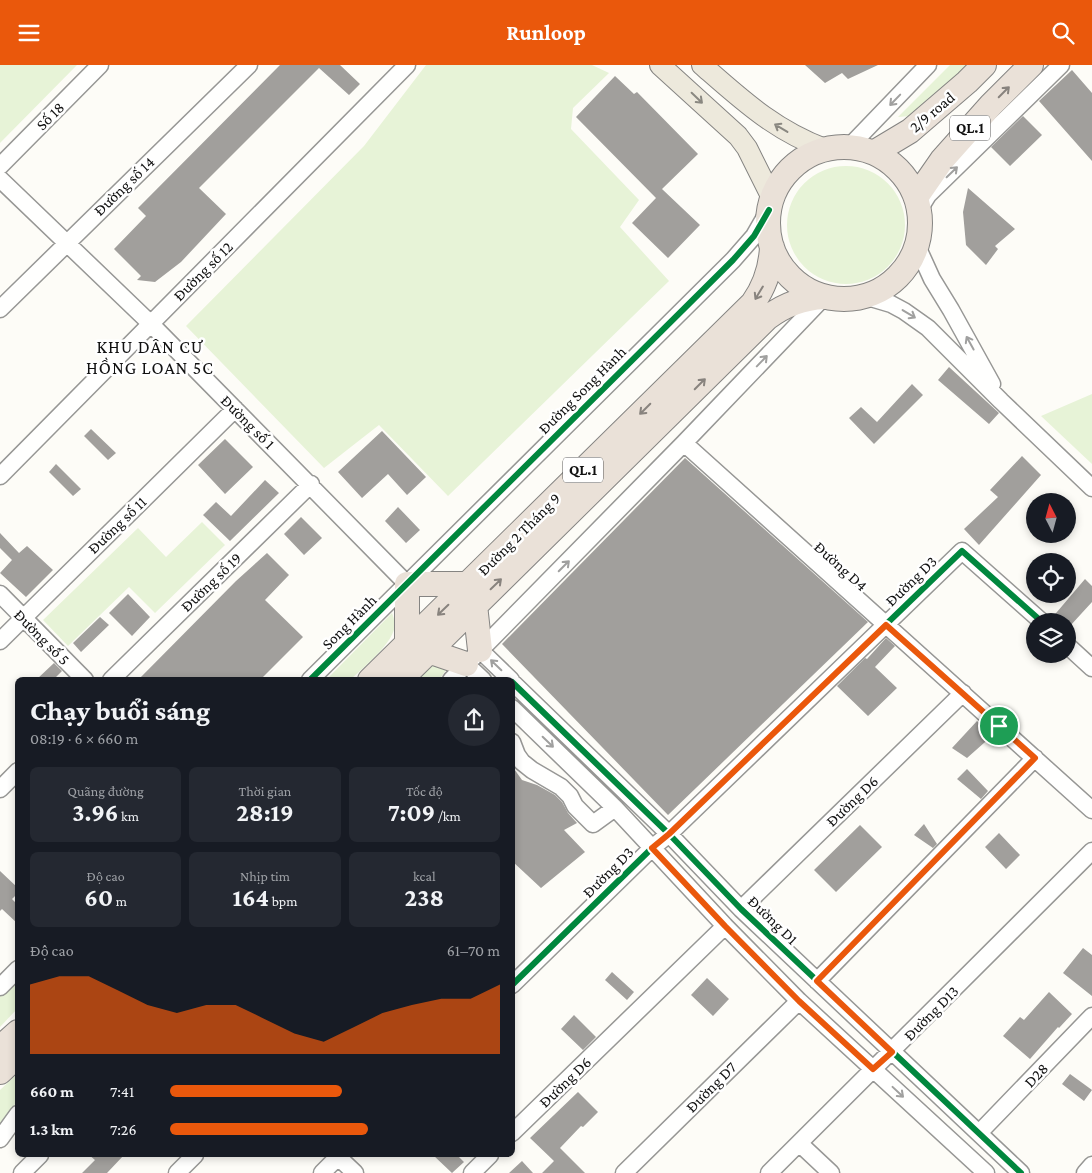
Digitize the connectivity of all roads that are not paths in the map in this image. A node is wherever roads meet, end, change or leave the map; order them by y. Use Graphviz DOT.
graph roads {
  1 [pos="100,65"];
  2 [pos="249,65"];
  3 [pos="407,65"];
  4 [pos="660,65"];
  5 [pos="702,65"];
  6 [pos="928,65"];
  7 [pos="984,65"];
  8 [pos="1031,65"];
  9 [pos="1061,65"];
  10 [pos="850,146"];
  11 [pos="825,149"];
  12 [pos="874,152"];
  13 [pos="0,166"];
  14 [pos="0,179"];
  15 [pos="918,202"];
  16 [pos="770,204"];
  17 [pos="67,242"];
  18 [pos="918,246"];
  19 [pos="772,247"];
  20 [pos="824,297"];
  21 [pos="864,297"];
  22 [pos="0,309"];
  23 [pos="150,324"];
  24 [pos="1001,401"];
  25 [pos="235,409"];
  26 [pos="684,443"];
  27 [pos="0,477"];
  28 [pos="311,484"];
  29 [pos="1092,488"];
  30 [pos="407,583"];
  31 [pos="472,594"];
  32 [pos="0,595"];
  33 [pos="1031,613"];
  34 [pos="23,618"];
  35 [pos="886,625"];
  36 [pos="0,641"];
  37 [pos="418,647"];
  38 [pos="1076,653"];
  39 [pos="1092,668"];
  40 [pos="470,669"];
  41 [pos="82,677"];
  42 [pos="114,677"];
  43 [pos="313,677"];
  44 [pos="374,677"];
  45 [pos="402,677"];
  46 [pos="498,677"];
  47 [pos="515,684"];
  48 [pos="963,693"];
  49 [pos="515,711"];
  50 [pos="515,750"];
  51 [pos="1035,758"];
  52 [pos="15,774"];
  53 [pos="0,789"];
  54 [pos="615,808"];
  55 [pos="1092,810"];
  56 [pos="669,834"];
  57 [pos="652,848"];
  58 [pos="1092,851"];
  59 [pos="741,909"];
  60 [pos="725,926"];
  61 [pos="15,972"];
  62 [pos="817,981"];
  63 [pos="515,982"];
  64 [pos="0,987"];
  65 [pos="799,1001"];
  66 [pos="1092,1016"];
  67 [pos="15,1034"];
  68 [pos="0,1048"];
  69 [pos="892,1052"];
  70 [pos="15,1058"];
  71 [pos="873,1069"];
  72 [pos="0,1072"];
  73 [pos="15,1118"];
  74 [pos="515,1130"];
  75 [pos="978,1133"];
  76 [pos="0,1139"];
  77 [pos="799,1143"];
  78 [pos="38,1157"];
  79 [pos="193,1157"];
  80 [pos="337,1157"];
  81 [pos="339,1157"];
  82 [pos="488,1157"];
  83 [pos="1092,1165"];
  84 [pos="22,1173"];
  85 [pos="177,1173"];
  86 [pos="322,1173"];
  87 [pos="355,1173"];
  88 [pos="472,1173"];
  89 [pos="624,1173"];
  90 [pos="769,1173"];
  91 [pos="831,1173"];
  92 [pos="986,1173"];
  93 [pos="1021,1173"];
  94 [pos="1085,1173"];
  1 -- 13 [label="street, Số 18"];
  2 -- 17 [label="street, Đường số 14"];
  3 -- 23 [label="street, Đường số 12"];
  4 -- 16 [label="main road, one-way"];
  11 -- 5 [label="main road, one-way"];
  6 -- 10 [label="street, one-way"];
  7 -- 12 [label="highway, 2/9 road / QL.1"];
  15 -- 8 [label="highway, QL.1, one-way"];
  15 -- 9 [label="street, one-way"];
  10 -- 11 [label="highway"];
  10 -- 12 [label="highway"];
  11 -- 16 [label="highway"];
  12 -- 15 [label="highway"];
  14 -- 17 [label="street, Đường số 1"];
  15 -- 18 [label="highway"];
  16 -- 19 [label="highway"];
  16 -- 30 [label="street, Đường Song Hành"];
  17 -- 22 [label="street, Đường số 14"];
  17 -- 23 [label="street, Đường số 1"];
  18 -- 21 [label="highway"];
  24 -- 18 [label="street, one-way"];
  19 -- 20 [label="highway"];
  19 -- 31 [label="highway, Đường 2 Tháng 9 / QL.1, one-way"];
  20 -- 21 [label="highway"];
  26 -- 20 [label="street, one-way"];
  31 -- 20 [label="highway, Đường 2 Tháng 9 / QL.1, one-way"];
  21 -- 24 [label="street, one-way"];
  23 -- 25 [label="street, Đường số 1"];
  23 -- 27 [label="street, Đường số 12"];
  24 -- 29 [label="street"];
  25 -- 28 [label="street, Đường số 1"];
  25 -- 34 [label="street, Đường số 11"];
  26 -- 35 [label="street, Đường D4"];
  40 -- 26 [label="street, one-way"];
  28 -- 30 [label="street, Đường số 1"];
  28 -- 42 [label="street, Đường số 19"];
  30 -- 31 [label="highway"];
  30 -- 37 [label="highway"];
  30 -- 43 [label="street, Song Hành"];
  31 -- 37 [label="highway, Đường 2 Tháng 9 / QL.1"];
  31 -- 40 [label="highway"];
  32 -- 34 [label="street, Đường số 5"];
  33 -- 35 [label="street, Đường D3"];
  34 -- 36 [label="street, Đường số 11"];
  34 -- 41 [label="street, Đường số 5"];
  35 -- 48 [label="street, Đường D4"];
  35 -- 56 [label="street, Đường D3"];
  37 -- 40 [label="highway"];
  37 -- 44 [label="highway, Đường 2 Tháng 9 / QL.1"];
  37 -- 45 [label="highway, Đường 2 Tháng 9 / QL.1"];
  38 -- 39 [label="street"];
  46 -- 40 [label="street, Đường D1, one-way"];
  47 -- 56 [label="street, Đường D1"];
  48 -- 51 [label="street, Đường D4"];
  48 -- 59 [label="street, Đường D6"];
  49 -- 54 [label="street, one-way"];
  50 -- 54 [label="street"];
  51 -- 55 [label="street, Đường D4"];
  51 -- 62 [label="street"];
  52 -- 53 [label="street"];
  54 -- 57 [label="street"];
  56 -- 57 [label="street, Đường D3"];
  56 -- 59 [label="street, Đường D1"];
  57 -- 60 [label="street"];
  57 -- 63 [label="street, Đường D3"];
  58 -- 69 [label="street, Đường D13"];
  59 -- 62 [label="street, Đường D1"];
  60 -- 65 [label="street"];
  60 -- 74 [label="street, Đường D6"];
  61 -- 64 [label="street"];
  62 -- 69 [label="street, Đường D1"];
  65 -- 71 [label="street"];
  65 -- 89 [label="street, Đường D7"];
  66 -- 75 [label="street, D28"];
  67 -- 68 [label="highway"];
  69 -- 71 [label="street, Đường D13"];
  69 -- 75 [label="street, Đường D1"];
  70 -- 72 [label="highway"];
  71 -- 77 [label="street, Đường D13"];
  71 -- 92 [label="street, one-way"];
  73 -- 76 [label="street"];
  75 -- 93 [label="street, Đường D1"];
  77 -- 90 [label="street, Đường D13"];
  77 -- 91 [label="street"];
  78 -- 84 [label="street"];
  79 -- 85 [label="street"];
  80 -- 86 [label="street"];
  81 -- 87 [label="street"];
  82 -- 88 [label="street"];
  83 -- 94 [label="street"];
}
